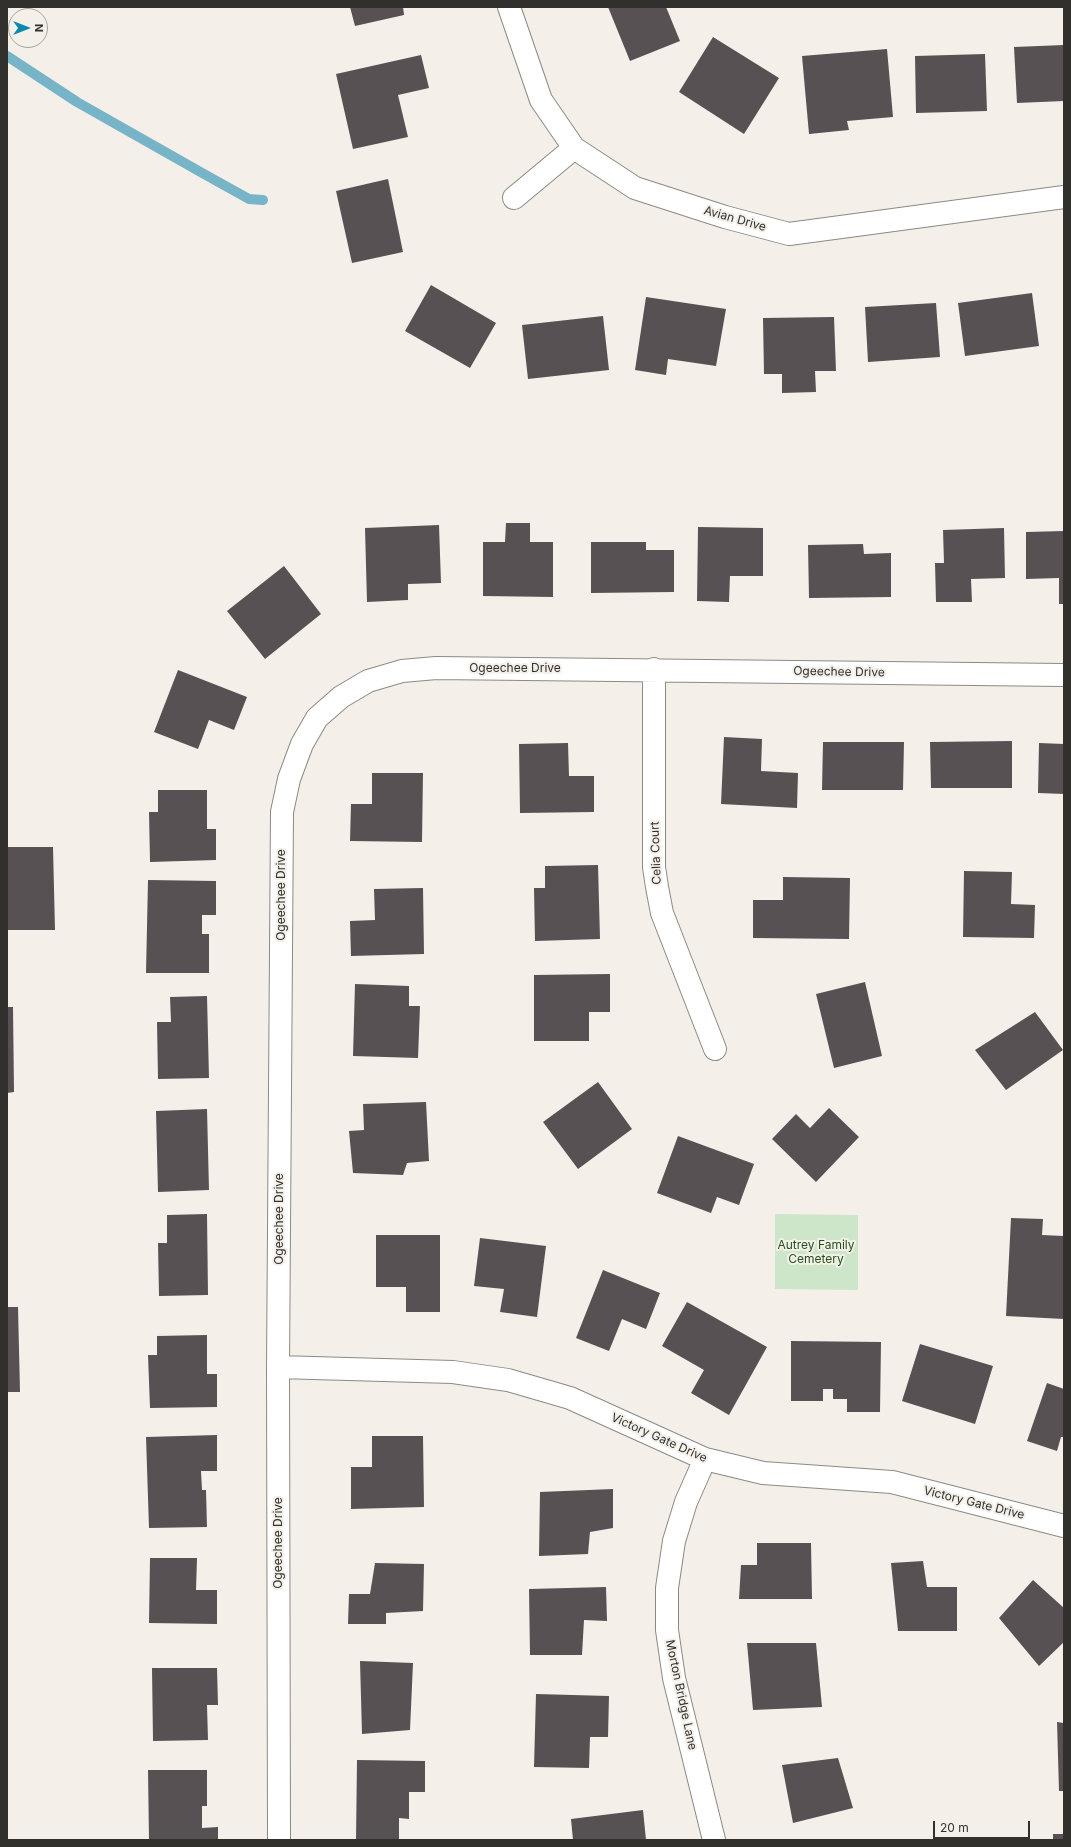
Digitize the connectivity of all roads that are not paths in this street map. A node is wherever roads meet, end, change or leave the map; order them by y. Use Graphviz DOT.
graph roads {
  1 [pos="509,7"];
  2 [pos="574,148"];
  3 [pos="1064,197"];
  4 [pos="514,198"];
  5 [pos="654,669"];
  6 [pos="1064,675"];
  7 [pos="715,1049"];
  8 [pos="278,1367"];
  9 [pos="705,1459"];
  10 [pos="1064,1526"];
  11 [pos="279,1840"];
  12 [pos="714,1840"];
  1 -- 2 [label="street, Avian Drive"];
  2 -- 3 [label="street, Avian Drive"];
  2 -- 4 [label="street"];
  5 -- 6 [label="street, Ogeechee Drive"];
  5 -- 7 [label="street, Celia Court"];
  5 -- 8 [label="street, Ogeechee Drive"];
  8 -- 9 [label="street, Victory Gate Drive"];
  8 -- 11 [label="street, Ogeechee Drive"];
  9 -- 10 [label="street, Victory Gate Drive"];
  9 -- 12 [label="street, Morton Bridge Lane"];
}
